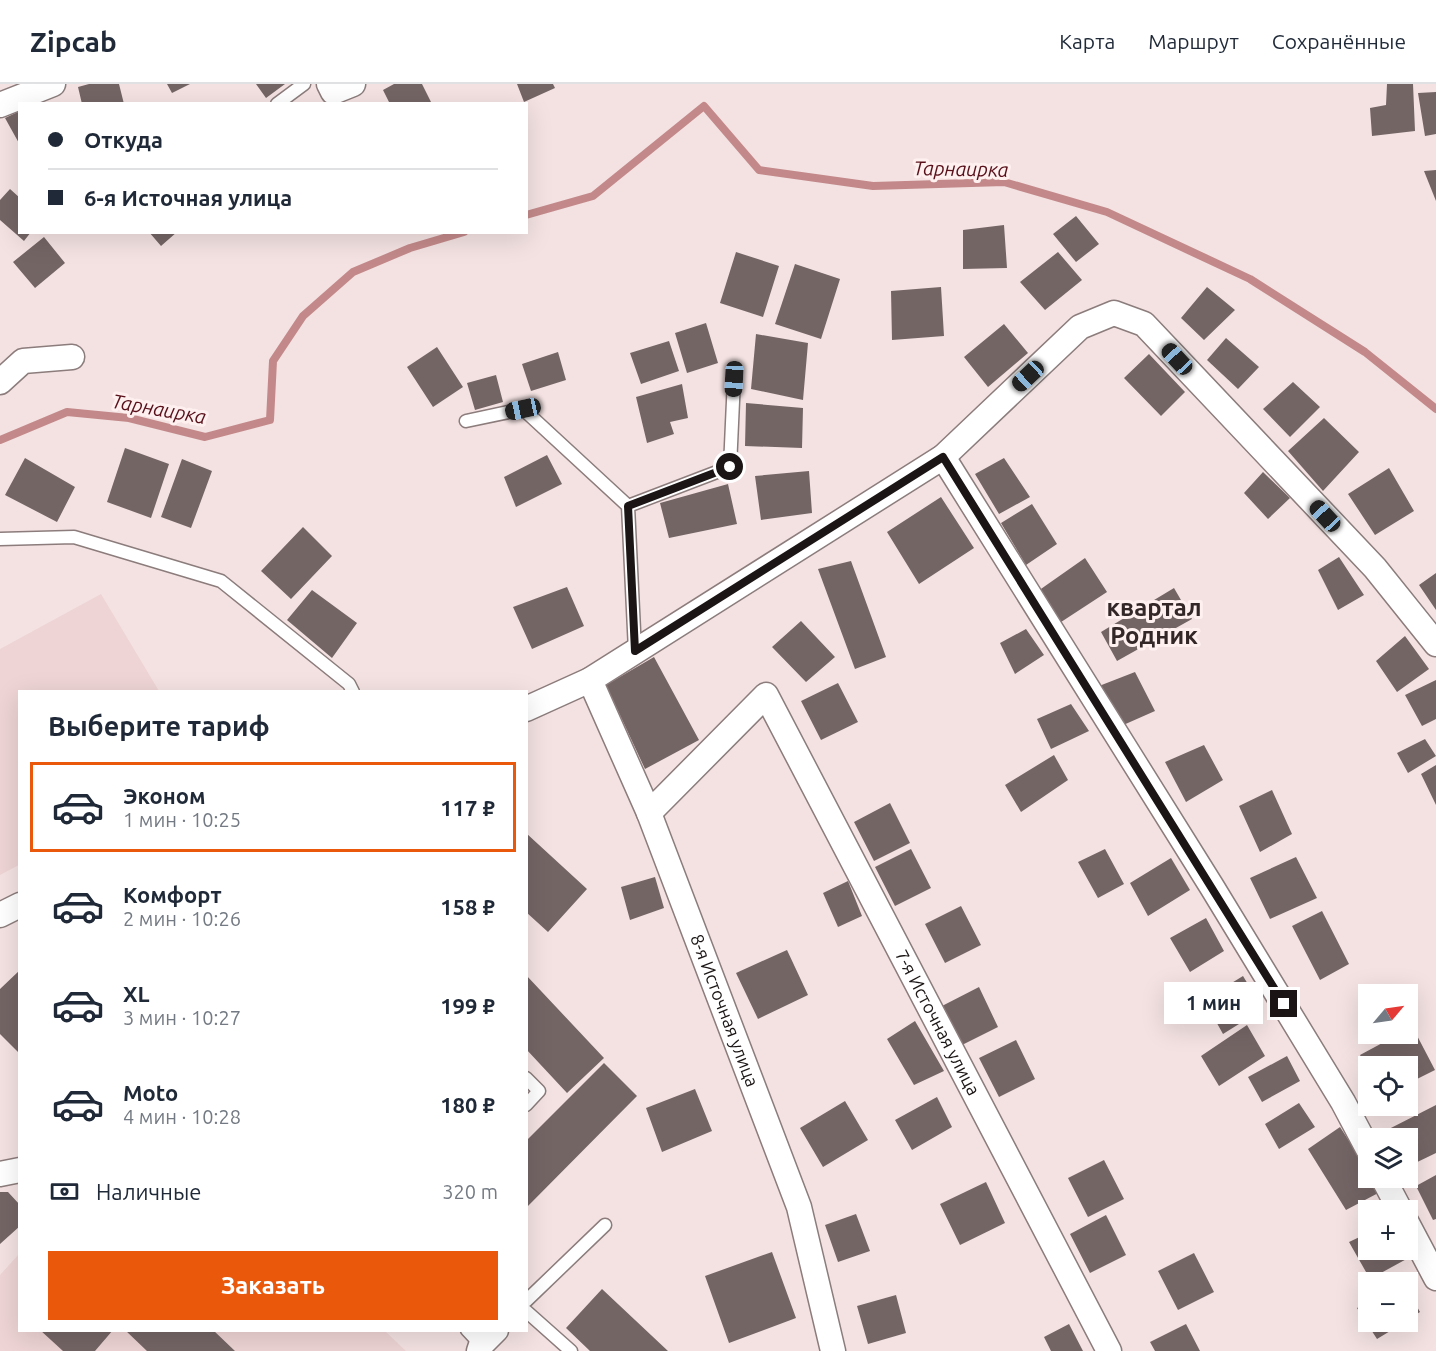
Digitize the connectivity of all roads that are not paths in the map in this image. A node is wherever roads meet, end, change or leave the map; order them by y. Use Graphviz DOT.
graph roads {
  1 [pos="53,84"];
  2 [pos="304,84"];
  3 [pos="329,84"];
  4 [pos="354,84"];
  5 [pos="280,102"];
  6 [pos="0,105"];
  7 [pos="72,357"];
  8 [pos="734,379"];
  9 [pos="0,382"];
  10 [pos="466,421"];
  11 [pos="943,457"];
  12 [pos="628,506"];
  13 [pos="0,539"];
  14 [pos="1436,644"];
  15 [pos="635,651"];
  16 [pos="590,680"];
  17 [pos="352,690"];
  18 [pos="528,708"];
  19 [pos="649,813"];
  20 [pos="18,906"];
  21 [pos="0,915"];
  22 [pos="528,1080"];
  23 [pos="528,1103"];
  24 [pos="1358,1130"];
  25 [pos="18,1170"];
  26 [pos="0,1174"];
  27 [pos="605,1225"];
  28 [pos="1418,1244"];
  29 [pos="1436,1278"];
  30 [pos="528,1299"];
  31 [pos="528,1313"];
  32 [pos="571,1351"];
  33 [pos="833,1351"];
  34 [pos="1109,1351"];
  1 -- 6 [label="street"];
  2 -- 5 [label="lane"];
  3 -- 4 [label="street"];
  7 -- 9 [label="street"];
  8 -- 12 [label="lane"];
  10 -- 12 [label="lane"];
  11 -- 14 [label="street"];
  11 -- 15 [label="street"];
  11 -- 24 [label="street"];
  12 -- 15 [label="lane"];
  13 -- 17 [label="lane"];
  15 -- 16 [label="street"];
  16 -- 18 [label="street"];
  16 -- 19 [label="street, 8-я Источная улица"];
  19 -- 33 [label="street, 8-я Источная улица"];
  19 -- 34 [label="street, 7-я Источная улица"];
  20 -- 21 [label="street"];
  22 -- 23 [label="lane"];
  25 -- 26 [label="street"];
  27 -- 30 [label="lane"];
  28 -- 29 [label="street"];
  31 -- 32 [label="lane"];
}
